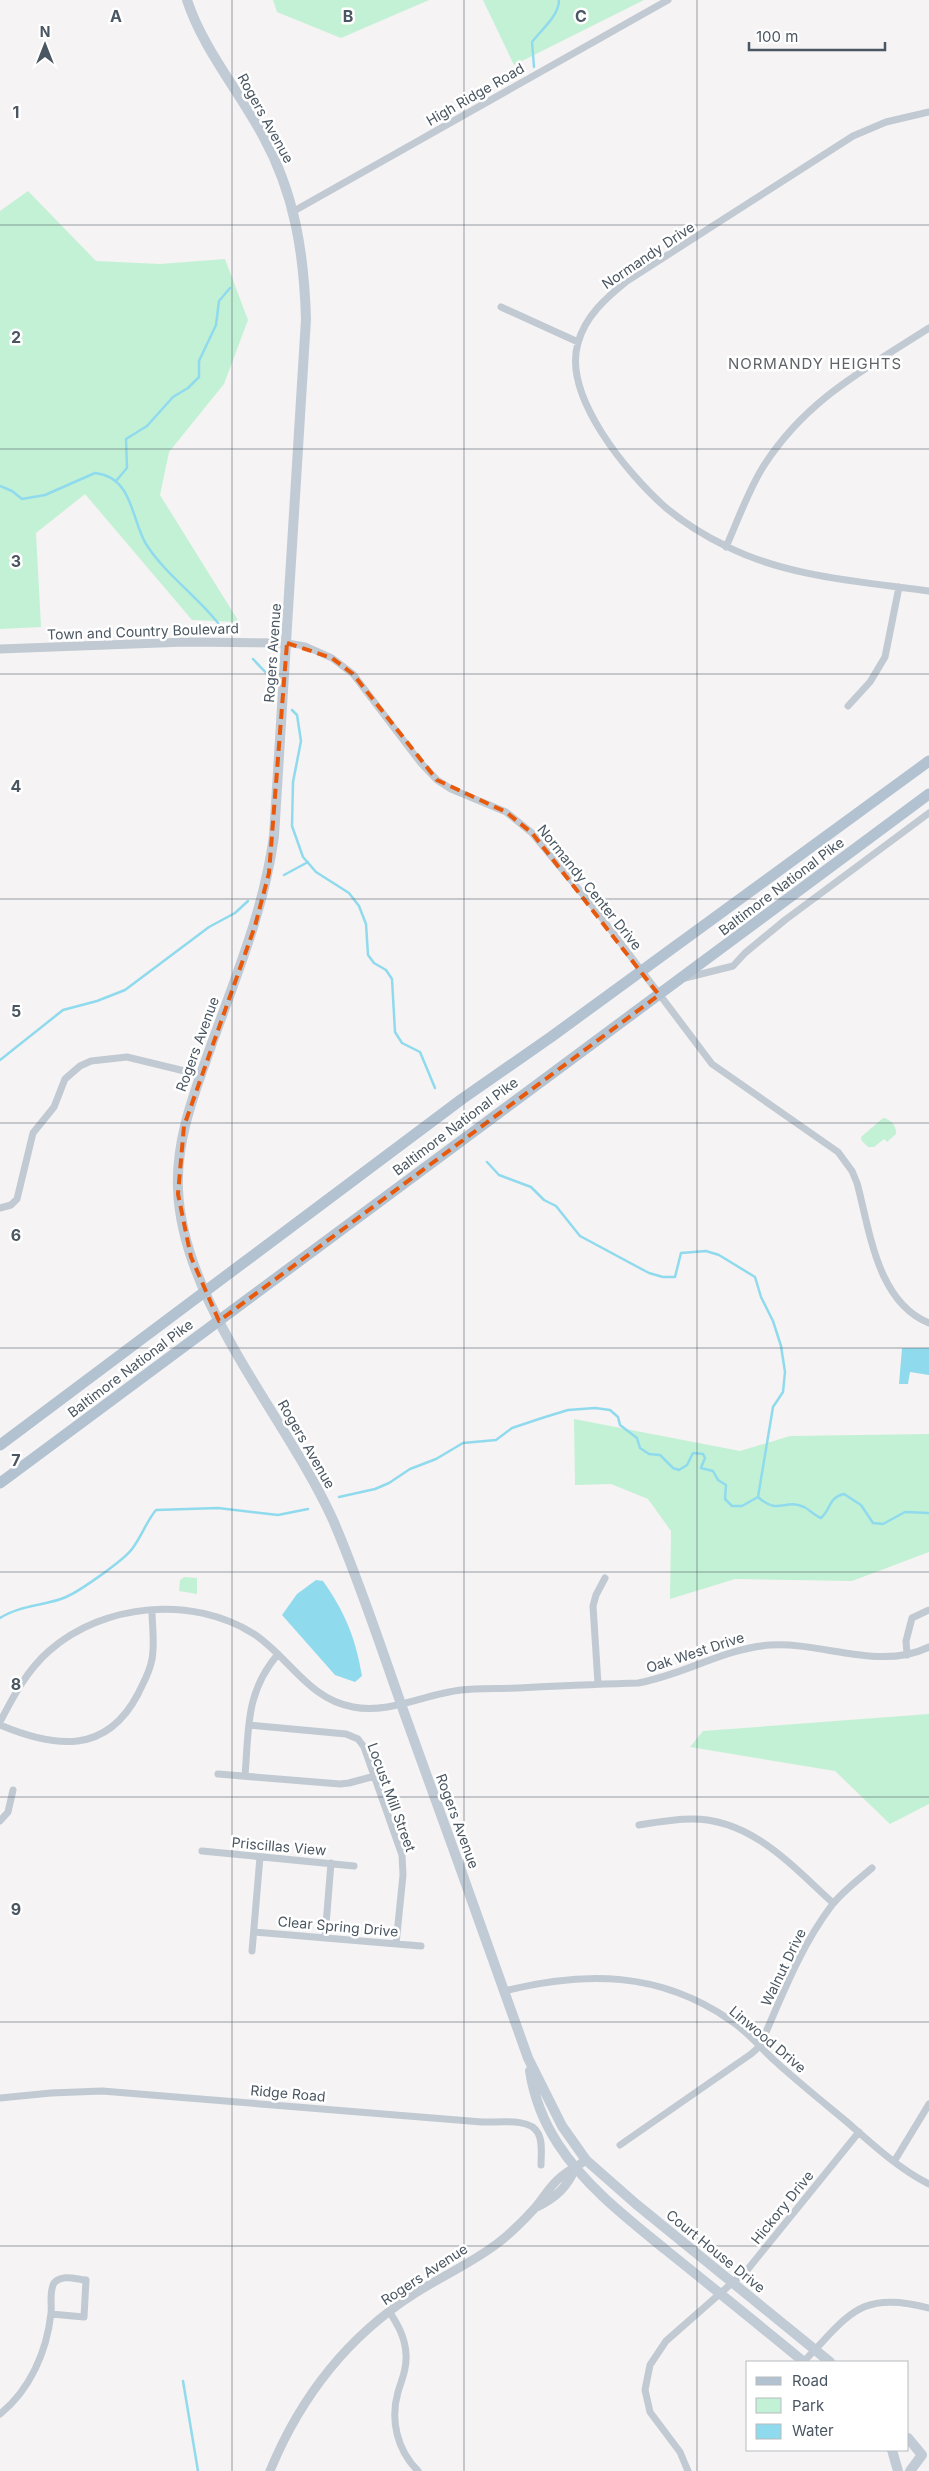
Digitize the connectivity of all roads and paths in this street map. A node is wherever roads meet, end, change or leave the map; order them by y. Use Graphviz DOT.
graph roads {
  1 [pos="187,0"];
  2 [pos="668,0"];
  3 [pos="929,112"];
  4 [pos="294,211"];
  5 [pos="501,306"];
  6 [pos="929,328"];
  7 [pos="578,342"];
  8 [pos="726,546"];
  9 [pos="899,587"];
  10 [pos="929,591"];
  11 [pos="287,643"];
  12 [pos="0,650"];
  13 [pos="848,706"];
  14 [pos="929,761"];
  15 [pos="929,794"];
  16 [pos="929,813"];
  17 [pos="641,971"];
  18 [pos="682,979"];
  19 [pos="659,995"];
  20 [pos="201,1075"];
  21 [pos="0,1208"];
  22 [pos="204,1291"];
  23 [pos="219,1320"];
  24 [pos="929,1323"];
  25 [pos="0,1445"];
  26 [pos="0,1483"];
  27 [pos="605,1578"];
  28 [pos="152,1610"];
  29 [pos="929,1610"];
  30 [pos="929,1647"];
  31 [pos="278,1654"];
  32 [pos="906,1655"];
  33 [pos="598,1684"];
  34 [pos="401,1704"];
  35 [pos="0,1723"];
  36 [pos="249,1725"];
  37 [pos="218,1774"];
  38 [pos="245,1776"];
  39 [pos="375,1776"];
  40 [pos="12,1790"];
  41 [pos="0,1821"];
  42 [pos="639,1825"];
  43 [pos="202,1851"];
  44 [pos="260,1857"];
  45 [pos="331,1863"];
  46 [pos="354,1866"];
  47 [pos="872,1868"];
  48 [pos="833,1903"];
  49 [pos="254,1932"];
  50 [pos="325,1937"];
  51 [pos="396,1944"];
  52 [pos="420,1946"];
  53 [pos="252,1950"];
  54 [pos="504,1991"];
  55 [pos="760,2046"];
  56 [pos="528,2058"];
  57 [pos="0,2098"];
  58 [pos="929,2104"];
  59 [pos="859,2132"];
  60 [pos="620,2145"];
  61 [pos="586,2160"];
  62 [pos="895,2160"];
  63 [pos="542,2165"];
  64 [pos="576,2168"];
  65 [pos="929,2184"];
  66 [pos="734,2283"];
  67 [pos="720,2294"];
  68 [pos="929,2308"];
  69 [pos="389,2312"];
  70 [pos="51,2314"];
  71 [pos="815,2350"];
  72 [pos="803,2361"];
  73 [pos="805,2361"];
  74 [pos="829,2361"];
  75 [pos="0,2414"];
  76 [pos="909,2439"];
  77 [pos="909,2446"];
  78 [pos="892,2451"];
  79 [pos="926,2458"];
  80 [pos="270,2471"];
  81 [pos="418,2471"];
  82 [pos="688,2471"];
  83 [pos="898,2471"];
  84 [pos="910,2471"];
  1 -- 4 [label="main road, Rogers Avenue"];
  2 -- 4 [label="street, High Ridge Road"];
  3 -- 7 [label="street, Normandy Drive"];
  4 -- 11 [label="main road, Rogers Avenue"];
  5 -- 7 [label="street"];
  6 -- 8 [label="street"];
  7 -- 8 [label="street, Normandy Drive"];
  8 -- 9 [label="street, Normandy Drive"];
  9 -- 10 [label="street, Normandy Drive"];
  9 -- 13 [label="street"];
  11 -- 12 [label="street, Town and Country Boulevard"];
  11 -- 17 [label="street, Normandy Center Drive"];
  11 -- 20 [label="main road, Rogers Avenue"];
  14 -- 17 [label="main road, Baltimore National Pike"];
  15 -- 18 [label="main road, Baltimore National Pike"];
  16 -- 18 [label="street"];
  17 -- 19 [label="street, Normandy Center Drive"];
  17 -- 22 [label="main road, Baltimore National Pike"];
  18 -- 19 [label="main road, Baltimore National Pike"];
  19 -- 23 [label="main road, Baltimore National Pike"];
  19 -- 24 [label="street, Normandy Center Drive"];
  20 -- 21 [label="street"];
  20 -- 22 [label="main road, Rogers Avenue"];
  22 -- 23 [label="main road, Rogers Avenue"];
  22 -- 25 [label="main road, Baltimore National Pike"];
  23 -- 26 [label="main road, Baltimore National Pike"];
  23 -- 34 [label="main road, Rogers Avenue"];
  27 -- 33 [label="street"];
  28 -- 31 [label="street, Oak West Drive"];
  28 -- 35 [label="street, Oak West Drive"];
  28 -- 35 [label="street"];
  29 -- 32 [label="street"];
  30 -- 32 [label="street, Oak West Drive"];
  31 -- 34 [label="street, Oak West Drive"];
  31 -- 36 [label="street"];
  32 -- 33 [label="street, Oak West Drive"];
  33 -- 34 [label="street, Oak West Drive"];
  34 -- 54 [label="main road, Rogers Avenue"];
  36 -- 38 [label="street"];
  36 -- 39 [label="street, Locust Mill Street"];
  37 -- 38 [label="street"];
  38 -- 39 [label="street"];
  39 -- 51 [label="street, Locust Mill Street"];
  40 -- 41 [label="street"];
  42 -- 48 [label="street"];
  43 -- 44 [label="street, Priscillas View"];
  44 -- 45 [label="street, Priscillas View"];
  44 -- 49 [label="street"];
  45 -- 46 [label="street, Priscillas View"];
  45 -- 50 [label="street"];
  47 -- 48 [label="street, Walnut Drive"];
  48 -- 55 [label="street, Walnut Drive"];
  49 -- 50 [label="street, Clear Spring Drive"];
  49 -- 53 [label="street"];
  50 -- 51 [label="street, Clear Spring Drive"];
  51 -- 52 [label="street, Clear Spring Drive"];
  54 -- 55 [label="street, Linwood Drive"];
  54 -- 56 [label="main road, Rogers Avenue"];
  55 -- 59 [label="street, Linwood Drive"];
  55 -- 60 [label="street, Walnut Drive"];
  56 -- 61 [label="main road, Rogers Avenue"];
  56 -- 64 [label="main road, Rogers Avenue"];
  57 -- 63 [label="street, Ridge Road"];
  58 -- 62 [label="street"];
  59 -- 62 [label="street, Linwood Drive"];
  59 -- 66 [label="street, Hickory Drive"];
  61 -- 64 [label="street, Rogers Avenue"];
  61 -- 66 [label="main road, Court House Drive"];
  62 -- 65 [label="street, Linwood Drive"];
  64 -- 67 [label="main road"];
  64 -- 69 [label="street, Rogers Avenue"];
  66 -- 67 [label="street, Hickory Drive"];
  66 -- 71 [label="main road, Court House Drive"];
  67 -- 72 [label="main road"];
  67 -- 82 [label="street, Hickory Drive"];
  68 -- 71 [label="street"];
  69 -- 80 [label="street, Rogers Avenue"];
  69 -- 81 [label="street"];
  70 -- 70 [label="street"];
  70 -- 75 [label="street"];
  71 -- 73 [label="street"];
  71 -- 74 [label="main road, Court House Drive"];
  76 -- 79 [label="main road"];
  77 -- 79 [label="main road"];
  78 -- 83 [label="main road"];
  79 -- 84 [label="main road"];
}
